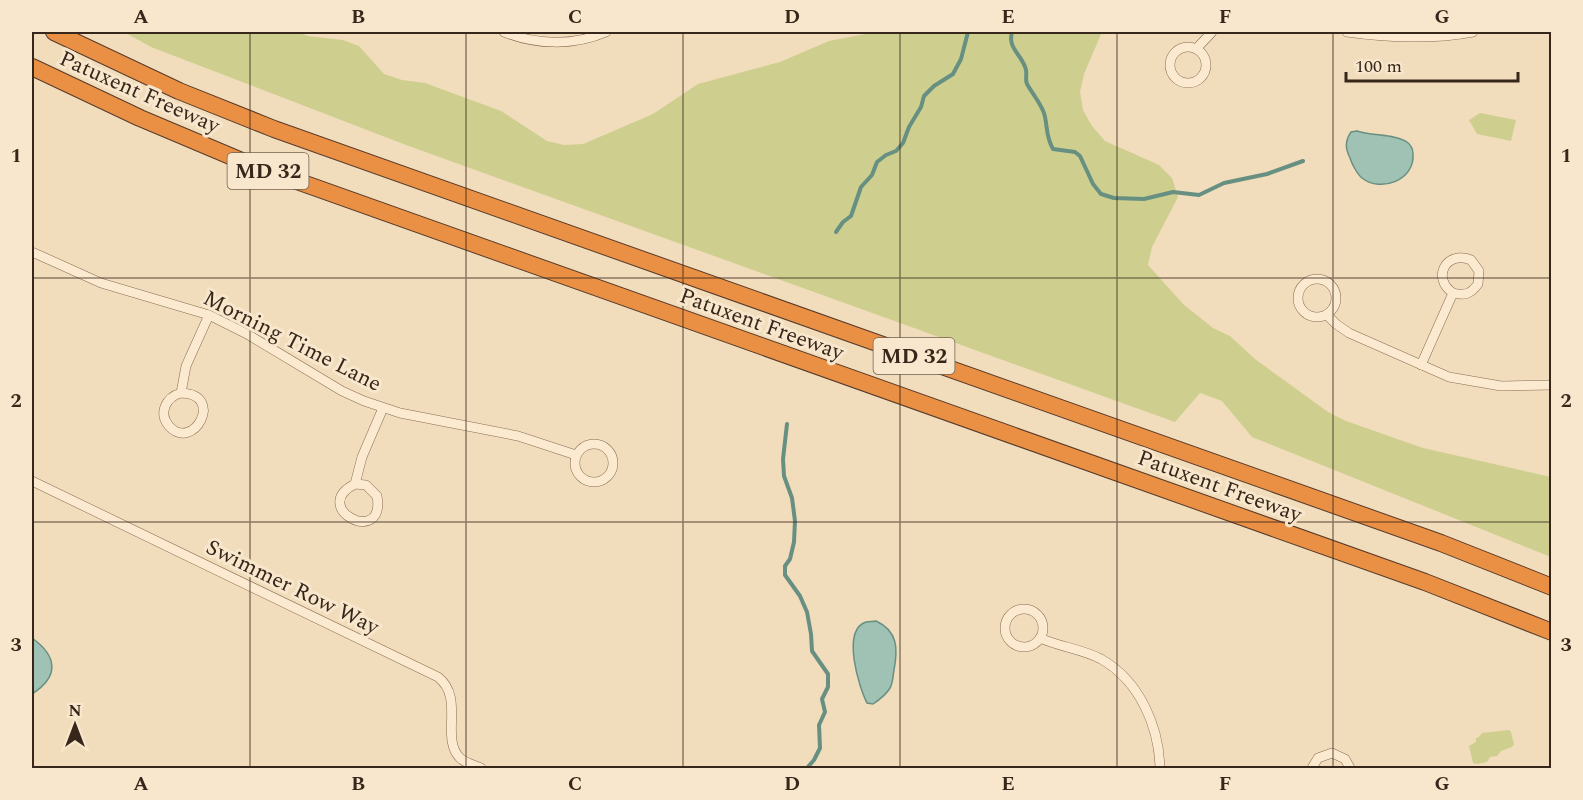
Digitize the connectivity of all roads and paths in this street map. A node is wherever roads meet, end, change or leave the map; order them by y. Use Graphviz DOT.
graph roads {
  1 [pos="54,32"];
  2 [pos="80,32"];
  3 [pos="504,32"];
  4 [pos="606,32"];
  5 [pos="1212,32"];
  6 [pos="1347,32"];
  7 [pos="1473,32"];
  8 [pos="1379,34"];
  9 [pos="1196,49"];
  10 [pos="32,67"];
  11 [pos="32,77"];
  12 [pos="140,118"];
  13 [pos="274,129"];
  14 [pos="32,252"];
  15 [pos="1453,293"];
  16 [pos="209,315"];
  17 [pos="1327,315"];
  18 [pos="1421,365"];
  19 [pos="1551,385"];
  20 [pos="181,393"];
  21 [pos="383,408"];
  22 [pos="576,455"];
  23 [pos="32,481"];
  24 [pos="355,484"];
  25 [pos="1551,587"];
  26 [pos="1551,632"];
  27 [pos="1040,638"];
  28 [pos="481,768"];
  29 [pos="1160,768"];
  30 [pos="1312,768"];
  31 [pos="1350,768"];
  1 -- 13 [label="highway, Patuxent Freeway / MD 32"];
  2 -- 13 [label="highway"];
  3 -- 4 [label="street"];
  5 -- 9 [label="street"];
  6 -- 8 [label="street"];
  7 -- 8 [label="street"];
  9 -- 9 [label="street"];
  10 -- 12 [label="highway, Patuxent Freeway / MD 32"];
  11 -- 12 [label="highway"];
  12 -- 26 [label="highway, Patuxent Freeway / MD 32"];
  13 -- 25 [label="highway, Patuxent Freeway / MD 32"];
  14 -- 16 [label="street, Morning Time Lane"];
  15 -- 15 [label="street"];
  15 -- 18 [label="street"];
  16 -- 20 [label="street"];
  16 -- 21 [label="street, Morning Time Lane"];
  17 -- 17 [label="street"];
  17 -- 18 [label="street"];
  18 -- 19 [label="street"];
  20 -- 20 [label="street"];
  21 -- 22 [label="street, Morning Time Lane"];
  21 -- 24 [label="street"];
  22 -- 22 [label="street"];
  23 -- 28 [label="street, Swimmer Row Way"];
  24 -- 24 [label="street"];
  27 -- 27 [label="street"];
  27 -- 29 [label="street"];
  30 -- 31 [label="street"];
}
